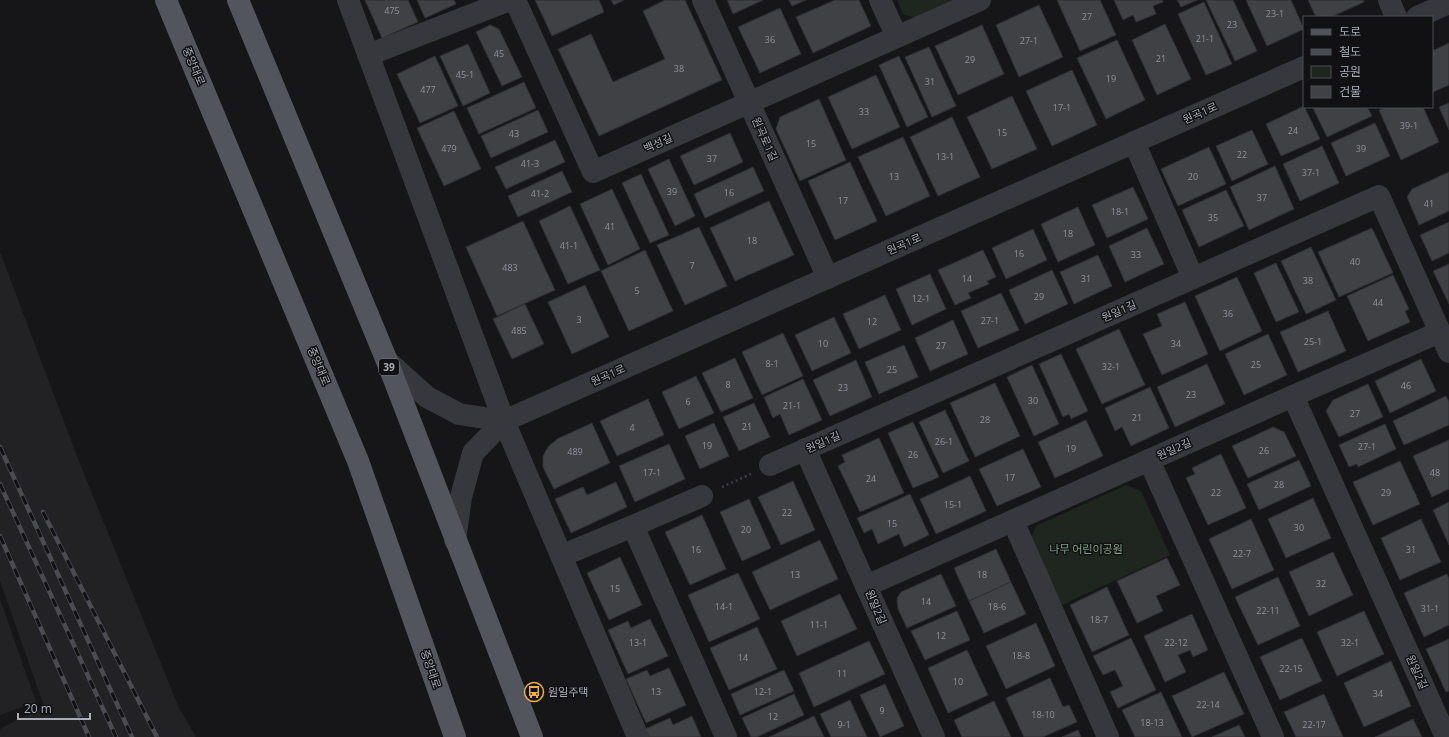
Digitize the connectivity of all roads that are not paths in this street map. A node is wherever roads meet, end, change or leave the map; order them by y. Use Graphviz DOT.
graph roads {
  1 [pos="166,0"];
  2 [pos="238,0"];
  3 [pos="348,0"];
  4 [pos="510,0"];
  5 [pos="515,0"];
  6 [pos="702,0"];
  7 [pos="880,0"];
  8 [pos="980,0"];
  9 [pos="1389,0"];
  10 [pos="1449,3"];
  11 [pos="1396,16"];
  12 [pos="1419,16"];
  13 [pos="897,37"];
  14 [pos="368,55"];
  15 [pos="1303,67"];
  16 [pos="749,103"];
  17 [pos="1134,142"];
  18 [pos="828,278"];
  19 [pos="1193,278"];
  20 [pos="1440,332"];
  21 [pos="1449,352"];
  22 [pos="387,361"];
  23 [pos="1293,396"];
  24 [pos="504,421"];
  25 [pos="805,449"];
  26 [pos="1149,460"];
  27 [pos="770,465"];
  28 [pos="702,496"];
  29 [pos="1013,521"];
  30 [pos="633,526"];
  31 [pos="456,540"];
  32 [pos="561,556"];
  33 [pos="866,586"];
  34 [pos="455,737"];
  35 [pos="532,737"];
  36 [pos="638,737"];
  37 [pos="726,737"];
  38 [pos="934,737"];
  39 [pos="1108,737"];
  40 [pos="1272,737"];
  41 [pos="1446,737"];
  1 -- 34 [label="main road, 중앙대로"];
  2 -- 22 [label="main road, 39"];
  3 -- 14 [label="street"];
  4 -- 14 [label="street"];
  5 -- 16 [label="street, 백성길"];
  6 -- 16 [label="street, 원곡로1길"];
  7 -- 13 [label="street"];
  8 -- 13 [label="street, 백성길"];
  9 -- 11 [label="street"];
  10 -- 12 [label="street"];
  13 -- 16 [label="street, 백성길"];
  14 -- 24 [label="street"];
  15 -- 17 [label="street, 원곡1로"];
  16 -- 18 [label="street, 원곡로1길"];
  17 -- 18 [label="street, 원곡1로"];
  17 -- 19 [label="street"];
  18 -- 24 [label="street, 원곡1로"];
  19 -- 20 [label="street, 원일1길"];
  19 -- 25 [label="street, 원일1길"];
  20 -- 21 [label="street, 원일1길"];
  20 -- 23 [label="street"];
  22 -- 24 [label="street"];
  22 -- 31 [label="main road, 39"];
  23 -- 26 [label="street, 원일2길"];
  23 -- 41 [label="street, 원일2길"];
  24 -- 31 [label="street"];
  24 -- 32 [label="street"];
  25 -- 27 [label="street, 원일1길"];
  25 -- 33 [label="street"];
  26 -- 29 [label="street, 원일2길"];
  26 -- 40 [label="street"];
  28 -- 30 [label="street"];
  29 -- 33 [label="street, 원일2길"];
  29 -- 39 [label="street"];
  30 -- 32 [label="street"];
  30 -- 37 [label="street"];
  31 -- 35 [label="main road, 39"];
  32 -- 36 [label="street"];
  33 -- 38 [label="street, 원일2길"];
}
